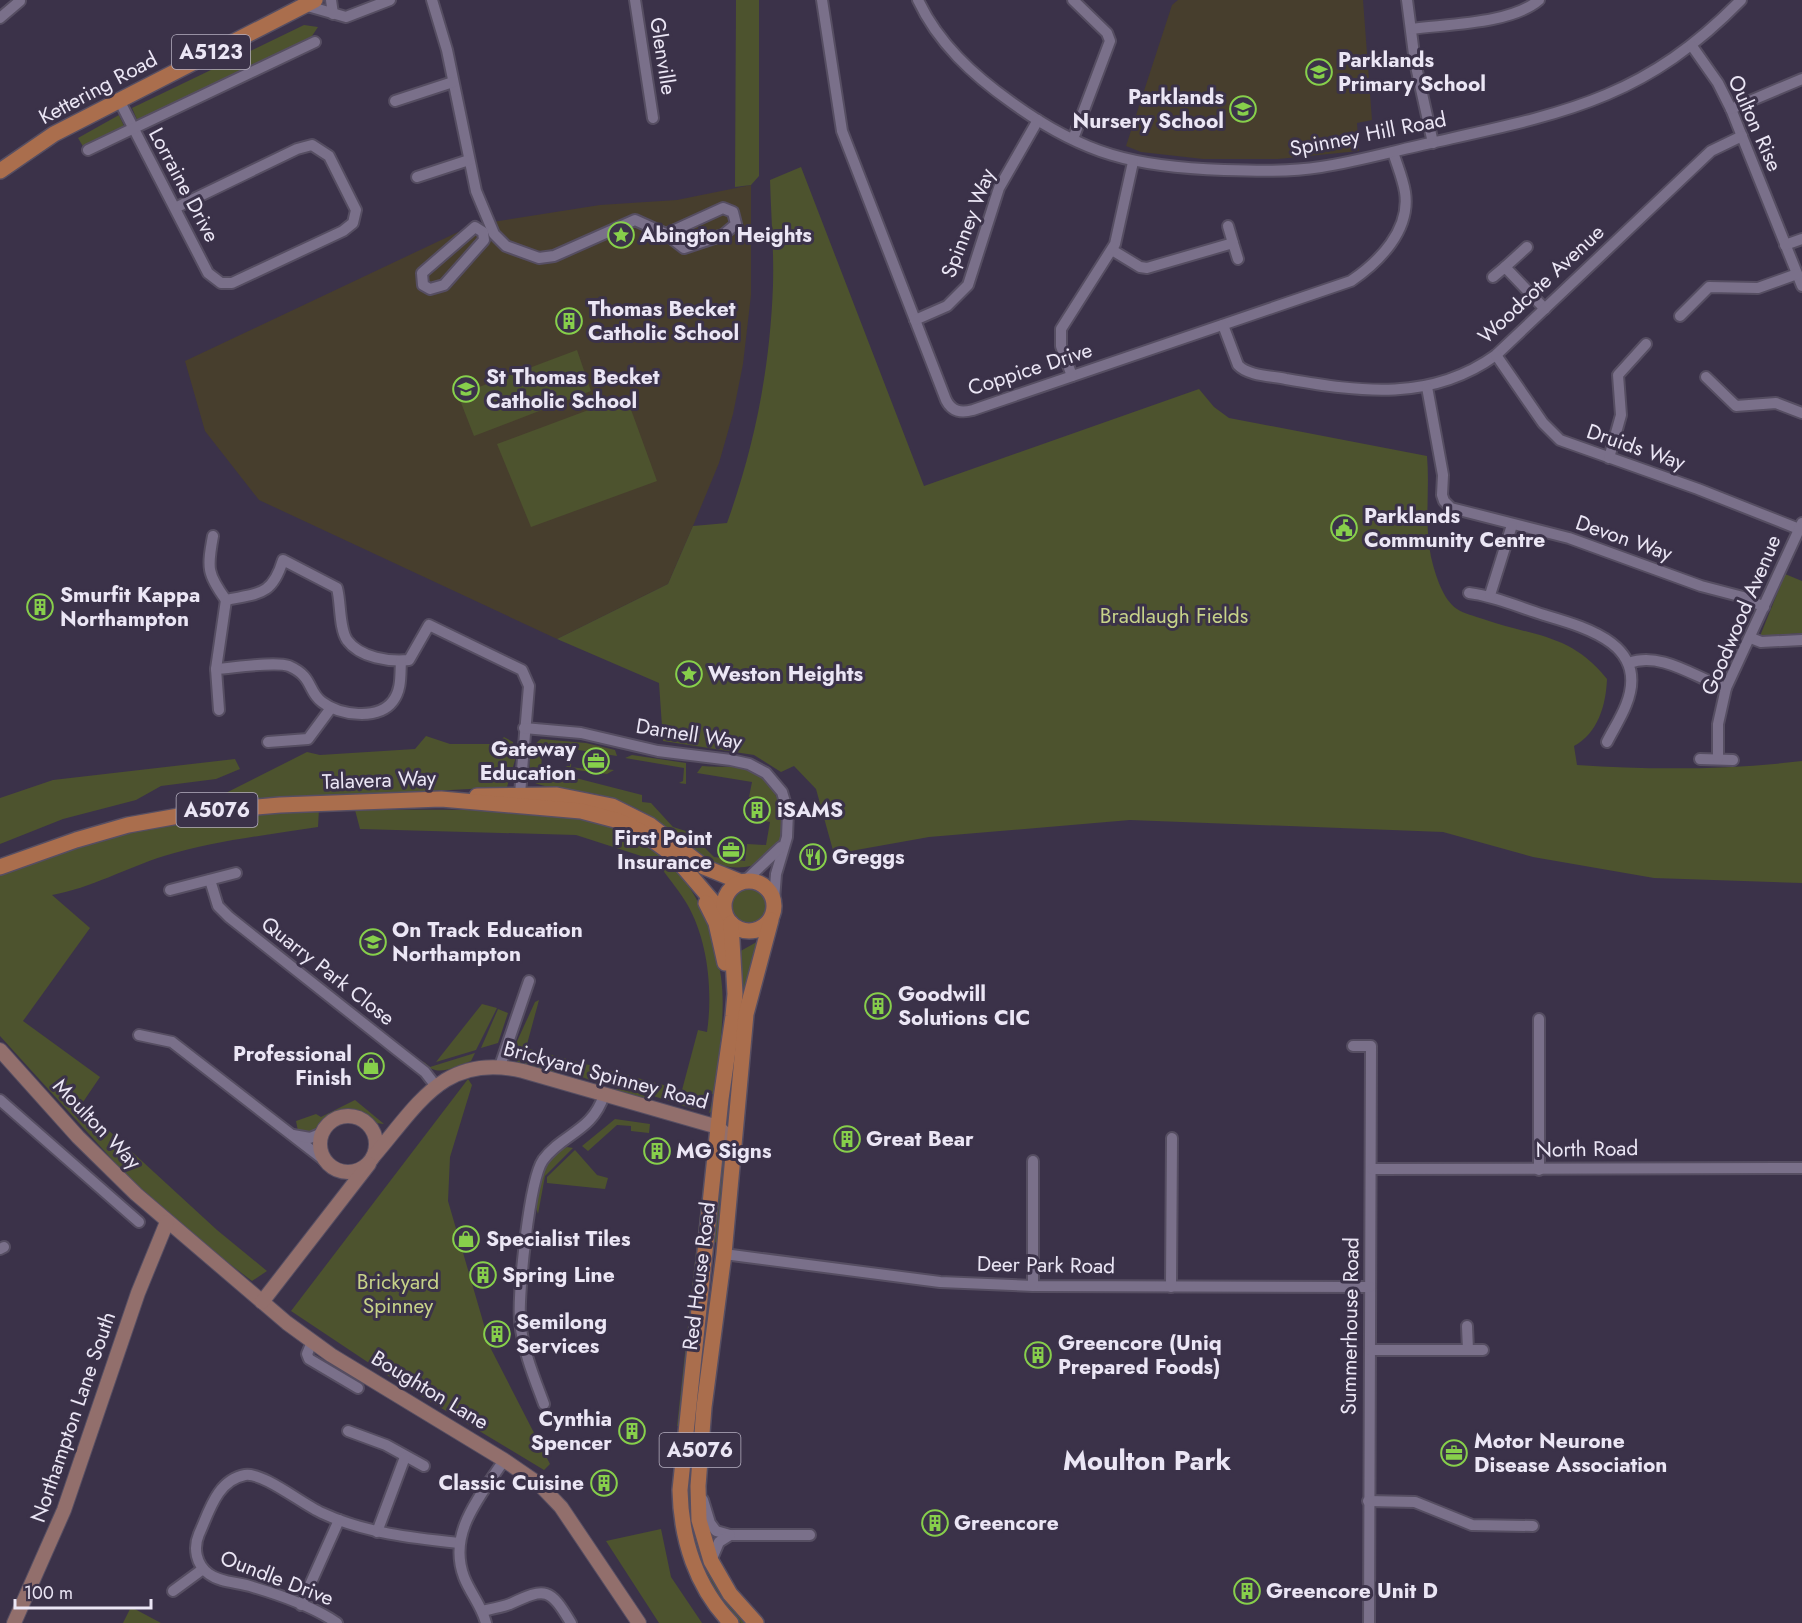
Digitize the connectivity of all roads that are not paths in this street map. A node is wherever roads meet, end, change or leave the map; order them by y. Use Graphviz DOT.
graph roads {
  1 [pos="0,0"];
  2 [pos="332,0"];
  3 [pos="390,0"];
  4 [pos="432,0"];
  5 [pos="635,0"];
  6 [pos="822,0"];
  7 [pos="918,0"];
  8 [pos="1073,0"];
  9 [pos="1407,0"];
  10 [pos="1539,0"];
  11 [pos="1742,0"];
  12 [pos="20,1"];
  13 [pos="310,3"];
  14 [pos="9,10"];
  15 [pos="333,14"];
  16 [pos="0,18"];
  17 [pos="1411,29"];
  18 [pos="315,42"];
  19 [pos="1692,46"];
  20 [pos="1802,79"];
  21 [pos="453,82"];
  22 [pos="118,100"];
  23 [pos="395,101"];
  24 [pos="1731,109"];
  25 [pos="653,117"];
  26 [pos="1038,120"];
  27 [pos="132,128"];
  28 [pos="1742,136"];
  29 [pos="1073,140"];
  30 [pos="1433,142"];
  31 [pos="88,150"];
  32 [pos="1393,152"];
  33 [pos="469,160"];
  34 [pos="1133,162"];
  35 [pos="0,171"];
  36 [pos="417,177"];
  37 [pos="175,208"];
  38 [pos="1228,226"];
  39 [pos="489,230"];
  40 [pos="666,234"];
  41 [pos="1802,239"];
  42 [pos="1233,243"];
  43 [pos="1785,245"];
  44 [pos="1527,247"];
  45 [pos="1112,250"];
  46 [pos="1238,259"];
  47 [pos="1505,267"];
  48 [pos="1797,273"];
  49 [pos="1493,277"];
  50 [pos="1802,286"];
  51 [pos="1545,309"];
  52 [pos="1680,316"];
  53 [pos="915,320"];
  54 [pos="1223,325"];
  55 [pos="1646,344"];
  56 [pos="1496,355"];
  57 [pos="1072,376"];
  58 [pos="1706,377"];
  59 [pos="1427,387"];
  60 [pos="1802,413"];
  61 [pos="1609,458"];
  62 [pos="1512,525"];
  63 [pos="1801,526"];
  64 [pos="213,536"];
  65 [pos="1469,593"];
  66 [pos="1491,595"];
  67 [pos="226,600"];
  68 [pos="1764,607"];
  69 [pos="1751,638"];
  70 [pos="1802,640"];
  71 [pos="401,661"];
  72 [pos="1629,663"];
  73 [pos="216,669"];
  74 [pos="1726,688"];
  75 [pos="331,708"];
  76 [pos="219,710"];
  77 [pos="524,728"];
  78 [pos="268,742"];
  79 [pos="1607,742"];
  80 [pos="1700,759"];
  81 [pos="1718,759"];
  82 [pos="1733,760"];
  83 [pos="520,794"];
  84 [pos="441,799"];
  85 [pos="783,845"];
  86 [pos="0,867"];
  87 [pos="236,873"];
  88 [pos="689,874"];
  89 [pos="210,880"];
  90 [pos="743,881"];
  91 [pos="170,890"];
  92 [pos="774,900"];
  93 [pos="728,920"];
  94 [pos="771,920"];
  95 [pos="529,981"];
  96 [pos="733,1016"];
  97 [pos="1539,1018"];
  98 [pos="138,1035"];
  99 [pos="1353,1046"];
  100 [pos="0,1050"];
  101 [pos="500,1066"];
  102 [pos="435,1085"];
  103 [pos="604,1095"];
  104 [pos="0,1100"];
  105 [pos="661,1110"];
  106 [pos="737,1121"];
  107 [pos="370,1127"];
  108 [pos="399,1127"];
  109 [pos="698,1127"];
  110 [pos="721,1131"];
  111 [pos="287,1133"];
  112 [pos="322,1133"];
  113 [pos="1172,1138"];
  114 [pos="733,1156"];
  115 [pos="714,1157"];
  116 [pos="371,1160"];
  117 [pos="1033,1161"];
  118 [pos="332,1166"];
  119 [pos="1802,1168"];
  120 [pos="1372,1169"];
  121 [pos="1539,1170"];
  122 [pos="337,1204"];
  123 [pos="139,1222"];
  124 [pos="167,1222"];
  125 [pos="718,1259"];
  126 [pos="1033,1286"];
  127 [pos="1171,1287"];
  128 [pos="1370,1287"];
  129 [pos="262,1302"];
  130 [pos="1467,1326"];
  131 [pos="312,1342"];
  132 [pos="1370,1350"];
  133 [pos="1467,1350"];
  134 [pos="1484,1350"];
  135 [pos="358,1388"];
  136 [pos="544,1404"];
  137 [pos="348,1431"];
  138 [pos="405,1457"];
  139 [pos="504,1460"];
  140 [pos="424,1466"];
  141 [pos="698,1486"];
  142 [pos="1368,1501"];
  143 [pos="339,1520"];
  144 [pos="1533,1526"];
  145 [pos="377,1532"];
  146 [pos="730,1535"];
  147 [pos="810,1535"];
  148 [pos="459,1543"];
  149 [pos="711,1561"];
  150 [pos="203,1569"];
  151 [pos="173,1591"];
  152 [pos="301,1605"];
  153 [pos="482,1611"];
  154 [pos="14,1623"];
  155 [pos="337,1623"];
  156 [pos="486,1623"];
  157 [pos="571,1623"];
  158 [pos="639,1623"];
  159 [pos="731,1623"];
  160 [pos="756,1623"];
  161 [pos="1369,1623"];
  1 -- 14 [label="street"];
  2 -- 15 [label="street"];
  3 -- 15 [label="street"];
  4 -- 21 [label="street"];
  5 -- 25 [label="street, Glenville"];
  6 -- 53 [label="street, Coppice Drive"];
  7 -- 26 [label="street, Spinney Hill Road"];
  8 -- 29 [label="street"];
  9 -- 17 [label="street"];
  10 -- 17 [label="street"];
  11 -- 19 [label="street, Spinney Hill Road"];
  12 -- 14 [label="street"];
  13 -- 15 [label="street"];
  13 -- 22 [label="main road, Kettering Road / A5123"];
  14 -- 16 [label="street"];
  17 -- 30 [label="street"];
  18 -- 27 [label="street"];
  19 -- 24 [label="street, Oulton Rise"];
  19 -- 30 [label="street, Spinney Hill Road"];
  20 -- 24 [label="street"];
  21 -- 23 [label="street"];
  21 -- 33 [label="street"];
  22 -- 27 [label="street, Lorraine Drive"];
  22 -- 35 [label="main road, Kettering Road / A5123"];
  24 -- 28 [label="street, Oulton Rise"];
  26 -- 29 [label="street, Spinney Hill Road"];
  26 -- 53 [label="street, Spinney Way"];
  27 -- 31 [label="street"];
  27 -- 37 [label="street, Lorraine Drive"];
  28 -- 43 [label="street, Oulton Rise"];
  28 -- 51 [label="street, Woodcote Avenue"];
  29 -- 34 [label="street, Spinney Hill Road"];
  30 -- 32 [label="street, Spinney Hill Road"];
  32 -- 34 [label="street, Spinney Hill Road"];
  32 -- 54 [label="street, Coppice Drive"];
  33 -- 36 [label="street"];
  33 -- 39 [label="street"];
  34 -- 45 [label="street"];
  37 -- 37 [label="street, Lorraine Drive"];
  38 -- 42 [label="street"];
  39 -- 39 [label="street"];
  39 -- 40 [label="street"];
  40 -- 40 [label="street"];
  41 -- 43 [label="street"];
  42 -- 45 [label="street"];
  42 -- 46 [label="street"];
  43 -- 48 [label="street, Oulton Rise"];
  44 -- 47 [label="street"];
  45 -- 57 [label="street"];
  47 -- 49 [label="street"];
  47 -- 51 [label="street"];
  48 -- 50 [label="street, Oulton Rise"];
  48 -- 52 [label="street"];
  51 -- 56 [label="street, Woodcote Avenue"];
  53 -- 57 [label="street, Coppice Drive"];
  54 -- 57 [label="street, Coppice Drive"];
  54 -- 59 [label="street, Woodcote Avenue"];
  55 -- 61 [label="street"];
  56 -- 59 [label="street, Woodcote Avenue"];
  56 -- 61 [label="street, Druids Way"];
  58 -- 60 [label="street"];
  59 -- 62 [label="street, Devon Way"];
  61 -- 63 [label="street, Druids Way"];
  62 -- 66 [label="street"];
  62 -- 68 [label="street, Devon Way"];
  63 -- 68 [label="street, Goodwood Avenue"];
  64 -- 67 [label="street"];
  65 -- 66 [label="street"];
  66 -- 72 [label="street"];
  67 -- 71 [label="street"];
  67 -- 73 [label="street"];
  68 -- 69 [label="street, Goodwood Avenue"];
  69 -- 70 [label="street"];
  69 -- 74 [label="street, Goodwood Avenue"];
  71 -- 75 [label="street"];
  71 -- 77 [label="street"];
  72 -- 74 [label="street"];
  72 -- 79 [label="street"];
  73 -- 75 [label="street"];
  73 -- 76 [label="street"];
  74 -- 81 [label="street, Goodwood Avenue"];
  75 -- 78 [label="street"];
  77 -- 83 [label="street"];
  77 -- 85 [label="street, Darnell Way"];
  80 -- 81 [label="street"];
  81 -- 82 [label="street"];
  83 -- 84 [label="main road"];
  83 -- 90 [label="main road"];
  84 -- 86 [label="main road, Talavera Way / A5076"];
  84 -- 88 [label="main road, Talavera Way / A5076"];
  85 -- 90 [label="street"];
  85 -- 92 [label="street, Darnell Way"];
  87 -- 89 [label="street"];
  88 -- 93 [label="main road, Talavera Way / A5076"];
  88 -- 96 [label="main road"];
  89 -- 91 [label="street"];
  89 -- 102 [label="street, Quarry Park Close"];
  90 -- 92 [label="main road"];
  90 -- 93 [label="main road"];
  92 -- 94 [label="main road"];
  93 -- 94 [label="main road"];
  93 -- 96 [label="main road"];
  94 -- 106 [label="main road, Red House Road / A5076"];
  95 -- 101 [label="street"];
  96 -- 110 [label="main road"];
  97 -- 121 [label="street"];
  98 -- 111 [label="street"];
  99 -- 120 [label="street, Summerhouse Road"];
  100 -- 124 [label="street, Moulton Way"];
  101 -- 102 [label="street, Brickyard Spinney Road"];
  101 -- 103 [label="street, Brickyard Spinney Road"];
  102 -- 108 [label="street, Brickyard Spinney Road"];
  103 -- 105 [label="street, Brickyard Spinney Road"];
  103 -- 136 [label="street"];
  104 -- 123 [label="street"];
  105 -- 109 [label="street"];
  105 -- 110 [label="street, Brickyard Spinney Road"];
  106 -- 110 [label="street"];
  106 -- 114 [label="main road, Red House Road / A5076"];
  107 -- 108 [label="street"];
  107 -- 112 [label="street"];
  107 -- 116 [label="street"];
  108 -- 116 [label="street, Brickyard Spinney Road"];
  109 -- 110 [label="street"];
  109 -- 115 [label="street"];
  110 -- 114 [label="street, Brickyard Spinney Road"];
  110 -- 115 [label="main road"];
  111 -- 112 [label="street"];
  111 -- 118 [label="street"];
  112 -- 118 [label="street"];
  113 -- 127 [label="street"];
  114 -- 125 [label="main road, Red House Road / A5076"];
  115 -- 125 [label="main road"];
  116 -- 118 [label="street"];
  116 -- 122 [label="street, Brickyard Spinney Road"];
  117 -- 126 [label="street"];
  118 -- 122 [label="street"];
  119 -- 121 [label="street, North Road"];
  120 -- 121 [label="street, North Road"];
  120 -- 128 [label="street, Summerhouse Road"];
  122 -- 129 [label="street, Brickyard Spinney Road"];
  124 -- 129 [label="street, Boughton Lane"];
  124 -- 154 [label="street, Northampton Lane South"];
  125 -- 126 [label="street, Deer Park Road"];
  125 -- 141 [label="main road, Red House Road / A5076"];
  125 -- 159 [label="main road"];
  126 -- 127 [label="street, Deer Park Road"];
  127 -- 128 [label="street, Deer Park Road"];
  128 -- 132 [label="street, Summerhouse Road"];
  129 -- 131 [label="street, Boughton Lane"];
  130 -- 133 [label="street"];
  131 -- 135 [label="street"];
  131 -- 139 [label="street, Boughton Lane"];
  132 -- 133 [label="street"];
  132 -- 142 [label="street, Summerhouse Road"];
  133 -- 134 [label="street"];
  137 -- 138 [label="street"];
  138 -- 140 [label="street"];
  138 -- 145 [label="street"];
  139 -- 148 [label="street"];
  139 -- 158 [label="street, Boughton Lane"];
  141 -- 146 [label="street"];
  141 -- 149 [label="main road, Red House Road / A5076"];
  142 -- 144 [label="street"];
  142 -- 161 [label="street, Summerhouse Road"];
  143 -- 145 [label="street, Oundle Drive"];
  143 -- 150 [label="street, Oundle Drive"];
  143 -- 152 [label="street"];
  145 -- 148 [label="street, Oundle Drive"];
  146 -- 147 [label="street"];
  146 -- 149 [label="street"];
  148 -- 153 [label="street"];
  149 -- 160 [label="main road, Red House Road / A5076"];
  150 -- 151 [label="street, Oundle Drive"];
  150 -- 152 [label="street, Oundle Drive"];
  152 -- 155 [label="street, Oundle Drive"];
  153 -- 156 [label="street"];
  153 -- 157 [label="street"];
}
